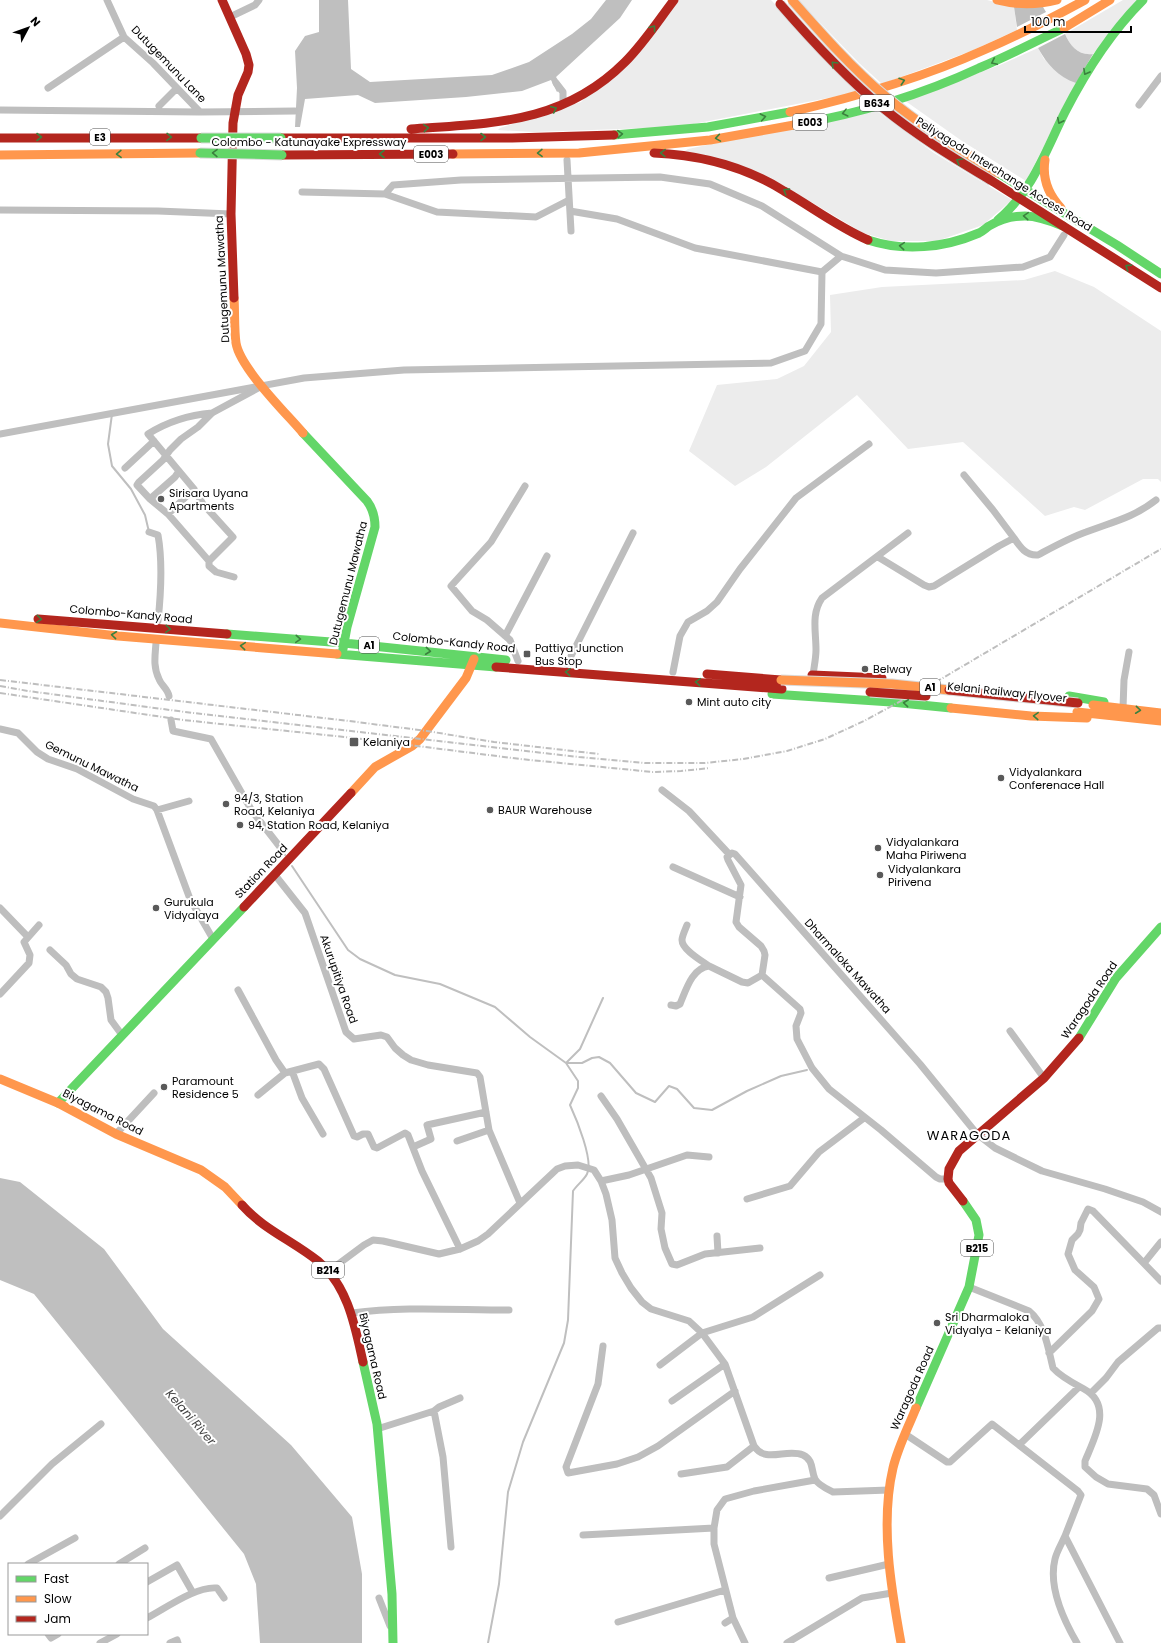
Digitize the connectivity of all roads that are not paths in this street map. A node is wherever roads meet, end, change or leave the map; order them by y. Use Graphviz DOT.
graph roads {
  1 [pos="107,0"];
  2 [pos="222,0"];
  3 [pos="258,0"];
  4 [pos="674,0"];
  5 [pos="792,0"];
  6 [pos="1085,0"];
  7 [pos="1110,0"];
  8 [pos="1143,0"];
  9 [pos="1001,1"];
  10 [pos="1054,1"];
  11 [pos="778,2"];
  12 [pos="230,17"];
  13 [pos="124,37"];
  14 [pos="48,88"];
  15 [pos="177,88"];
  16 [pos="159,106"];
  17 [pos="0,110"];
  18 [pos="235,111"];
  19 [pos="295,111"];
  20 [pos="200,112"];
  21 [pos="332,136"];
  22 [pos="0,138"];
  23 [pos="201,138"];
  24 [pos="1050,142"];
  25 [pos="200,153"];
  26 [pos="579,153"];
  27 [pos="0,155"];
  28 [pos="1026,190"];
  29 [pos="1020,199"];
  30 [pos="0,210"];
  31 [pos="231,214"];
  32 [pos="1069,216"];
  33 [pos="993,224"];
  34 [pos="1063,226"];
  35 [pos="1161,274"];
  36 [pos="1161,288"];
  37 [pos="262,386"];
  38 [pos="212,413"];
  39 [pos="154,441"];
  40 [pos="869,444"];
  41 [pos="166,456"];
  42 [pos="125,468"];
  43 [pos="179,471"];
  44 [pos="964,475"];
  45 [pos="525,486"];
  46 [pos="194,489"];
  47 [pos="150,499"];
  48 [pos="1156,500"];
  49 [pos="168,514"];
  50 [pos="633,532"];
  51 [pos="908,533"];
  52 [pos="1014,538"];
  53 [pos="547,556"];
  54 [pos="878,557"];
  55 [pos="209,561"];
  56 [pos="234,577"];
  57 [pos="0,615"];
  58 [pos="0,623"];
  59 [pos="505,636"];
  60 [pos="344,642"];
  61 [pos="1129,652"];
  62 [pos="343,654"];
  63 [pos="475,656"];
  64 [pos="518,661"];
  65 [pos="567,664"];
  66 [pos="471,665"];
  67 [pos="672,672"];
  68 [pos="813,675"];
  69 [pos="850,676"];
  70 [pos="738,677"];
  71 [pos="782,684"];
  72 [pos="959,685"];
  73 [pos="737,686"];
  74 [pos="850,698"];
  75 [pos="958,708"];
  76 [pos="1077,708"];
  77 [pos="1119,708"];
  78 [pos="1161,713"];
  79 [pos="1130,718"];
  80 [pos="1161,721"];
  81 [pos="0,729"];
  82 [pos="662,790"];
  83 [pos="189,801"];
  84 [pos="157,810"];
  85 [pos="729,854"];
  86 [pos="674,867"];
  87 [pos="275,875"];
  88 [pos="740,898"];
  89 [pos="0,908"];
  90 [pos="39,925"];
  91 [pos="686,925"];
  92 [pos="1161,927"];
  93 [pos="28,937"];
  94 [pos="213,939"];
  95 [pos="50,950"];
  96 [pos="709,966"];
  97 [pos="762,975"];
  98 [pos="238,990"];
  99 [pos="0,994"];
  100 [pos="671,1005"];
  101 [pos="1010,1031"];
  102 [pos="122,1035"];
  103 [pos="289,1072"];
  104 [pos="1044,1078"];
  105 [pos="0,1079"];
  106 [pos="154,1093"];
  107 [pos="258,1095"];
  108 [pos="601,1096"];
  109 [pos="58,1103"];
  110 [pos="486,1112"];
  111 [pos="864,1118"];
  112 [pos="489,1130"];
  113 [pos="116,1134"];
  114 [pos="323,1134"];
  115 [pos="977,1134"];
  116 [pos="457,1141"];
  117 [pos="413,1147"];
  118 [pos="709,1157"];
  119 [pos="646,1168"];
  120 [pos="948,1178"];
  121 [pos="601,1181"];
  122 [pos="747,1199"];
  123 [pos="520,1203"];
  124 [pos="1161,1212"];
  125 [pos="717,1236"];
  126 [pos="1161,1242"];
  127 [pos="760,1248"];
  128 [pos="460,1249"];
  129 [pos="718,1253"];
  130 [pos="1144,1263"];
  131 [pos="329,1271"];
  132 [pos="820,1275"];
  133 [pos="1161,1281"];
  134 [pos="969,1287"];
  135 [pos="509,1310"];
  136 [pos="352,1313"];
  137 [pos="1161,1328"];
  138 [pos="702,1333"];
  139 [pos="603,1346"];
  140 [pos="1049,1354"];
  141 [pos="725,1364"];
  142 [pos="660,1365"];
  143 [pos="1080,1387"];
  144 [pos="735,1390"];
  145 [pos="1092,1393"];
  146 [pos="460,1398"];
  147 [pos="672,1402"];
  148 [pos="434,1411"];
  149 [pos="101,1424"];
  150 [pos="377,1429"];
  151 [pos="905,1434"];
  152 [pos="1019,1445"];
  153 [pos="754,1446"];
  154 [pos="682,1474"];
  155 [pos="816,1480"];
  156 [pos="889,1490"];
  157 [pos="1161,1514"];
  158 [pos="0,1516"];
  159 [pos="714,1528"];
  160 [pos="583,1535"];
  161 [pos="1065,1536"];
  162 [pos="75,1538"];
  163 [pos="451,1547"];
  164 [pos="145,1548"];
  165 [pos="30,1563"];
  166 [pos="121,1563"];
  167 [pos="889,1564"];
  168 [pos="828,1578"];
  169 [pos="148,1581"];
  170 [pos="725,1590"];
  171 [pos="193,1593"];
  172 [pos="892,1593"];
  173 [pos="224,1598"];
  174 [pos="379,1598"];
  175 [pos="148,1617"];
  176 [pos="733,1618"];
  177 [pos="618,1622"];
  178 [pos="725,1623"];
  179 [pos="115,1635"];
  180 [pos="393,1639"];
  181 [pos="100,1643"];
  182 [pos="170,1643"];
  183 [pos="178,1643"];
  184 [pos="745,1643"];
  185 [pos="787,1643"];
  186 [pos="901,1643"];
  187 [pos="1077,1643"];
  188 [pos="1120,1643"];
  1 -- 13 [label="street, Dutugemunu Lane"];
  2 -- 12 [label="main road, Dutugemunu Mawatha"];
  3 -- 12 [label="street"];
  21 -- 4 [label="main road, one-way"];
  5 -- 28 [label="main road, Peliyagoda Interchange Access Road / B634, bridge"];
  21 -- 6 [label="main road, Colombo - Katunayake Expressway / E003, one-way"];
  7 -- 26 [label="main road, Colombo - Katunayake Expressway / E003, one-way"];
  8 -- 24 [label="main road, one-way"];
  9 -- 10 [label="main road"];
  29 -- 11 [label="main road, Peliyagoda Interchange Access Road / B634, one-way, bridge"];
  12 -- 18 [label="main road, Dutugemunu Mawatha"];
  13 -- 14 [label="street"];
  13 -- 15 [label="street, Dutugemunu Lane"];
  15 -- 16 [label="street"];
  15 -- 20 [label="street, Dutugemunu Lane"];
  17 -- 20 [label="street"];
  18 -- 19 [label="street, Dutugemunu Lane"];
  18 -- 20 [label="street, Dutugemunu Lane"];
  18 -- 31 [label="main road, Dutugemunu Mawatha"];
  21 -- 23 [label="main road, Colombo - Katunayake Expressway / E003, bridge"];
  22 -- 23 [label="main road, E3, one-way"];
  24 -- 28 [label="main road"];
  24 -- 32 [label="main road"];
  26 -- 25 [label="main road, Colombo - Katunayake Expressway / E003, one-way, bridge"];
  25 -- 27 [label="main road, E3, one-way"];
  33 -- 26 [label="main road, one-way"];
  28 -- 29 [label="main road"];
  28 -- 32 [label="main road, Peliyagoda Interchange Access Road / B634"];
  29 -- 33 [label="main road"];
  29 -- 34 [label="main road, Peliyagoda Interchange Access Road / B634"];
  30 -- 31 [label="street"];
  31 -- 37 [label="main road, Dutugemunu Mawatha"];
  32 -- 35 [label="main road, Peliyagoda Interchange Access Road / B634"];
  34 -- 33 [label="main road, one-way"];
  36 -- 34 [label="main road, Peliyagoda Interchange Access Road / B634, one-way"];
  37 -- 38 [label="street"];
  37 -- 60 [label="main road, Dutugemunu Mawatha"];
  38 -- 39 [label="street"];
  38 -- 41 [label="street"];
  39 -- 41 [label="street"];
  39 -- 42 [label="street"];
  40 -- 67 [label="street"];
  41 -- 43 [label="street"];
  41 -- 47 [label="street"];
  43 -- 46 [label="street"];
  43 -- 47 [label="street"];
  44 -- 52 [label="street"];
  45 -- 59 [label="street"];
  46 -- 49 [label="street"];
  46 -- 55 [label="street"];
  47 -- 49 [label="street"];
  48 -- 52 [label="street"];
  49 -- 55 [label="street"];
  50 -- 65 [label="street"];
  51 -- 54 [label="street"];
  52 -- 54 [label="street"];
  53 -- 59 [label="street"];
  54 -- 68 [label="street"];
  55 -- 56 [label="street"];
  57 -- 60 [label="main road, Colombo-Kandy Road / A1, one-way"];
  62 -- 58 [label="main road, Colombo-Kandy Road / A1, one-way"];
  59 -- 64 [label="street"];
  60 -- 62 [label="main road, Dutugemunu Mawatha"];
  60 -- 63 [label="main road, Colombo-Kandy Road / A1, one-way"];
  61 -- 77 [label="street"];
  62 -- 66 [label="main road, Colombo-Kandy Road / A1"];
  63 -- 64 [label="main road, Colombo-Kandy Road / A1"];
  63 -- 66 [label="main road, Station Road"];
  64 -- 65 [label="main road, Colombo-Kandy Road / A1"];
  65 -- 67 [label="main road, Colombo-Kandy Road / A1"];
  73 -- 66 [label="main road, Colombo-Kandy Road / A1, one-way"];
  66 -- 87 [label="main road, Station Road"];
  67 -- 70 [label="main road, Colombo-Kandy Road / A1"];
  68 -- 69 [label="main road"];
  68 -- 70 [label="main road"];
  69 -- 72 [label="main road"];
  69 -- 74 [label="main road"];
  70 -- 71 [label="main road, Kelani Railway Flyover / A1"];
  71 -- 73 [label="main road, Kelani Railway Flyover / A1"];
  71 -- 76 [label="main road, Kelani Railway Flyover / A1, bridge"];
  72 -- 75 [label="main road"];
  72 -- 77 [label="main road"];
  73 -- 74 [label="main road"];
  75 -- 74 [label="main road, one-way"];
  79 -- 75 [label="main road, one-way"];
  76 -- 77 [label="main road, Kelani Railway Flyover / A1"];
  76 -- 79 [label="main road, Kelani Railway Flyover / A1"];
  77 -- 78 [label="main road, A1, one-way"];
  79 -- 80 [label="main road, A1"];
  81 -- 84 [label="street, Gemunu Mawatha"];
  82 -- 85 [label="street, Dharmaloka Mawatha"];
  83 -- 84 [label="street"];
  84 -- 94 [label="street"];
  85 -- 88 [label="street"];
  85 -- 115 [label="street, Dharmaloka Mawatha"];
  86 -- 88 [label="street"];
  87 -- 94 [label="main road, Station Road"];
  87 -- 110 [label="street, Akurupitiya Road"];
  88 -- 97 [label="street"];
  89 -- 93 [label="street"];
  90 -- 93 [label="street"];
  91 -- 96 [label="street"];
  92 -- 104 [label="main road, Waragoda Road"];
  93 -- 99 [label="street"];
  94 -- 102 [label="main road, Station Road"];
  95 -- 102 [label="street"];
  96 -- 97 [label="street"];
  96 -- 100 [label="street"];
  97 -- 111 [label="street"];
  98 -- 103 [label="street"];
  101 -- 104 [label="street"];
  102 -- 109 [label="main road, Station Road"];
  103 -- 107 [label="street"];
  103 -- 114 [label="street"];
  103 -- 117 [label="street"];
  104 -- 115 [label="main road, Waragoda Road"];
  105 -- 109 [label="main road, Biyagama Road / B214"];
  106 -- 113 [label="street"];
  108 -- 119 [label="street"];
  109 -- 113 [label="main road, Biyagama Road / B214"];
  110 -- 112 [label="street, Akurupitiya Road"];
  110 -- 117 [label="street"];
  111 -- 120 [label="street"];
  111 -- 122 [label="street"];
  112 -- 116 [label="street"];
  112 -- 123 [label="street, Akurupitiya Road"];
  113 -- 131 [label="main road, Biyagama Road / B214"];
  115 -- 120 [label="main road, Waragoda Road"];
  115 -- 124 [label="street, Dharmaloka Mawatha"];
  117 -- 128 [label="street"];
  118 -- 119 [label="street"];
  119 -- 121 [label="street"];
  119 -- 129 [label="street"];
  120 -- 134 [label="main road, Waragoda Road / B215"];
  121 -- 123 [label="street"];
  121 -- 138 [label="street"];
  123 -- 128 [label="street"];
  125 -- 129 [label="street"];
  126 -- 130 [label="street"];
  127 -- 129 [label="street"];
  128 -- 131 [label="street"];
  130 -- 133 [label="street"];
  130 -- 140 [label="street"];
  131 -- 136 [label="main road, Biyagama Road / B214"];
  132 -- 138 [label="street"];
  134 -- 140 [label="street"];
  134 -- 151 [label="main road, Waragoda Road / B215"];
  135 -- 136 [label="street"];
  136 -- 150 [label="main road, Biyagama Road / B214"];
  137 -- 145 [label="street"];
  138 -- 141 [label="street"];
  138 -- 142 [label="street"];
  139 -- 144 [label="street"];
  140 -- 143 [label="street"];
  141 -- 144 [label="street"];
  141 -- 147 [label="street"];
  143 -- 145 [label="street"];
  143 -- 152 [label="street"];
  144 -- 153 [label="street"];
  145 -- 157 [label="street"];
  146 -- 148 [label="street"];
  148 -- 150 [label="street"];
  148 -- 163 [label="street"];
  149 -- 158 [label="street"];
  150 -- 180 [label="main road, Biyagama Road / B214"];
  151 -- 152 [label="street"];
  151 -- 156 [label="main road, Waragoda Road / B215"];
  152 -- 161 [label="street"];
  153 -- 154 [label="street"];
  153 -- 155 [label="street"];
  155 -- 156 [label="street"];
  155 -- 159 [label="street"];
  156 -- 167 [label="main road, Waragoda Road / B215"];
  159 -- 160 [label="street"];
  159 -- 170 [label="street"];
  161 -- 187 [label="street"];
  161 -- 188 [label="street"];
  162 -- 165 [label="street"];
  164 -- 166 [label="street"];
  167 -- 168 [label="street"];
  167 -- 172 [label="main road, Waragoda Road / B215"];
  169 -- 171 [label="street"];
  170 -- 176 [label="street"];
  170 -- 177 [label="street"];
  171 -- 173 [label="street"];
  171 -- 175 [label="street"];
  172 -- 185 [label="street"];
  172 -- 186 [label="main road, Waragoda Road / B215"];
  174 -- 180 [label="street"];
  176 -- 178 [label="street"];
  176 -- 184 [label="street"];
  179 -- 181 [label="street"];
  182 -- 183 [label="street"];
}
